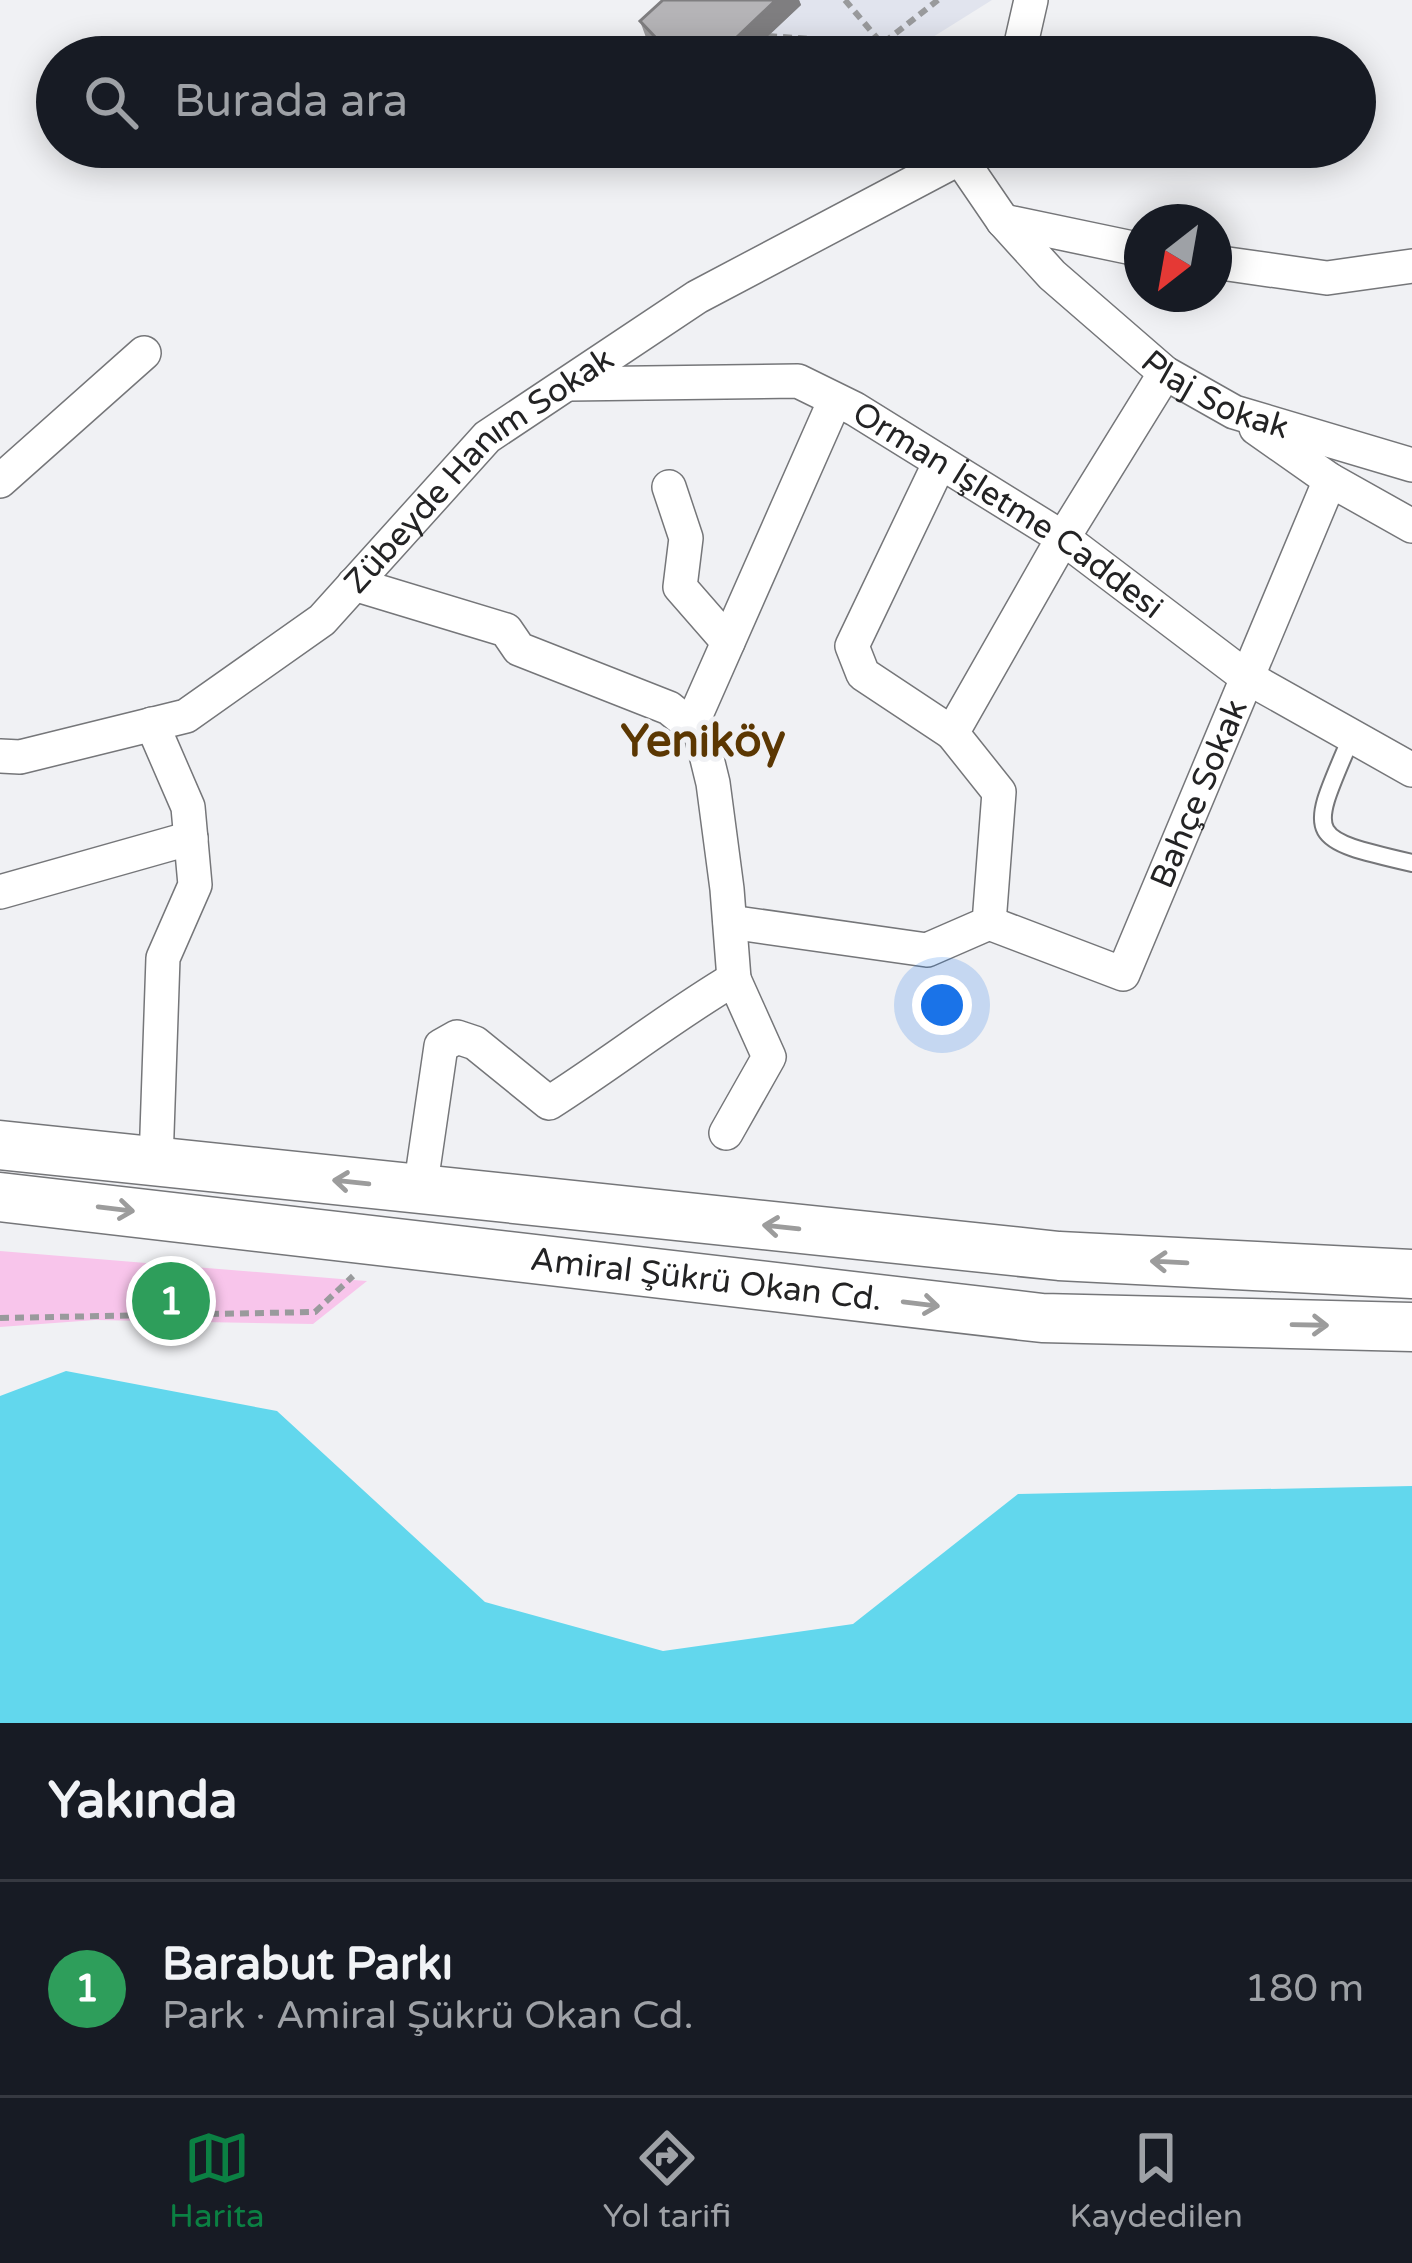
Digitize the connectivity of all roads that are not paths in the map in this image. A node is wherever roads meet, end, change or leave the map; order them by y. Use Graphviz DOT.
graph roads {
  1 [pos="1031,0"];
  2 [pos="1023,36"];
  3 [pos="935,168"];
  4 [pos="973,168"];
  5 [pos="1003,220"];
  6 [pos="1124,246"];
  7 [pos="1232,265"];
  8 [pos="1412,266"];
  9 [pos="144,353"];
  10 [pos="1165,373"];
  11 [pos="566,384"];
  12 [pos="836,400"];
  13 [pos="1234,412"];
  14 [pos="940,462"];
  15 [pos="1412,465"];
  16 [pos="1330,480"];
  17 [pos="0,481"];
  18 [pos="669,487"];
  19 [pos="1412,526"];
  20 [pos="1063,538"];
  21 [pos="354,584"];
  22 [pos="728,641"];
  23 [pos="1245,676"];
  24 [pos="152,724"];
  25 [pos="691,726"];
  26 [pos="952,733"];
  27 [pos="1351,738"];
  28 [pos="0,757"];
  29 [pos="1412,770"];
  30 [pos="190,838"];
  31 [pos="1412,863"];
  32 [pos="0,892"];
  33 [pos="730,922"];
  34 [pos="989,923"];
  35 [pos="734,979"];
  36 [pos="726,1133"];
  37 [pos="0,1145"];
  38 [pos="156,1162"];
  39 [pos="420,1190"];
  40 [pos="0,1197"];
  41 [pos="1412,1274"];
  42 [pos="1412,1328"];
  1 -- 2 [label="street"];
  3 -- 11 [label="street, Zübeyde Hanım Sokak"];
  4 -- 5 [label="street, Plaj Sokak"];
  5 -- 6 [label="street"];
  5 -- 10 [label="street, Plaj Sokak"];
  7 -- 8 [label="street"];
  9 -- 17 [label="street"];
  10 -- 13 [label="street, Plaj Sokak"];
  10 -- 20 [label="street"];
  11 -- 12 [label="street, Orman İşletme Caddesi"];
  11 -- 21 [label="street, Zübeyde Hanım Sokak"];
  12 -- 14 [label="street, Orman İşletme Caddesi"];
  12 -- 22 [label="street"];
  13 -- 15 [label="street, Plaj Sokak"];
  13 -- 16 [label="street"];
  14 -- 20 [label="street, Orman İşletme Caddesi"];
  14 -- 26 [label="street"];
  16 -- 19 [label="street"];
  16 -- 23 [label="street, Bahçe Sokak"];
  18 -- 22 [label="street"];
  20 -- 23 [label="street, Orman İşletme Caddesi"];
  20 -- 26 [label="street"];
  21 -- 24 [label="street, Zübeyde Hanım Sokak"];
  21 -- 25 [label="street"];
  22 -- 25 [label="street"];
  23 -- 27 [label="street, Orman İşletme Caddesi"];
  23 -- 34 [label="street, Bahçe Sokak"];
  24 -- 28 [label="street, Zübeyde Hanım Sokak"];
  24 -- 30 [label="street"];
  25 -- 33 [label="street"];
  26 -- 34 [label="street"];
  27 -- 29 [label="street, Orman İşletme Caddesi"];
  27 -- 31 [label="lane"];
  30 -- 32 [label="street"];
  30 -- 38 [label="street"];
  33 -- 34 [label="street"];
  33 -- 35 [label="street"];
  35 -- 36 [label="street"];
  35 -- 39 [label="street"];
  37 -- 38 [label="main road, Amiral Şükrü Okan Cd."];
  39 -- 38 [label="main road, Amiral Şükrü Okan Cd., one-way"];
  41 -- 39 [label="main road, Amiral Şükrü Okan Cd., one-way"];
  40 -- 42 [label="main road, Amiral Şükrü Okan Cd., one-way"];
}
